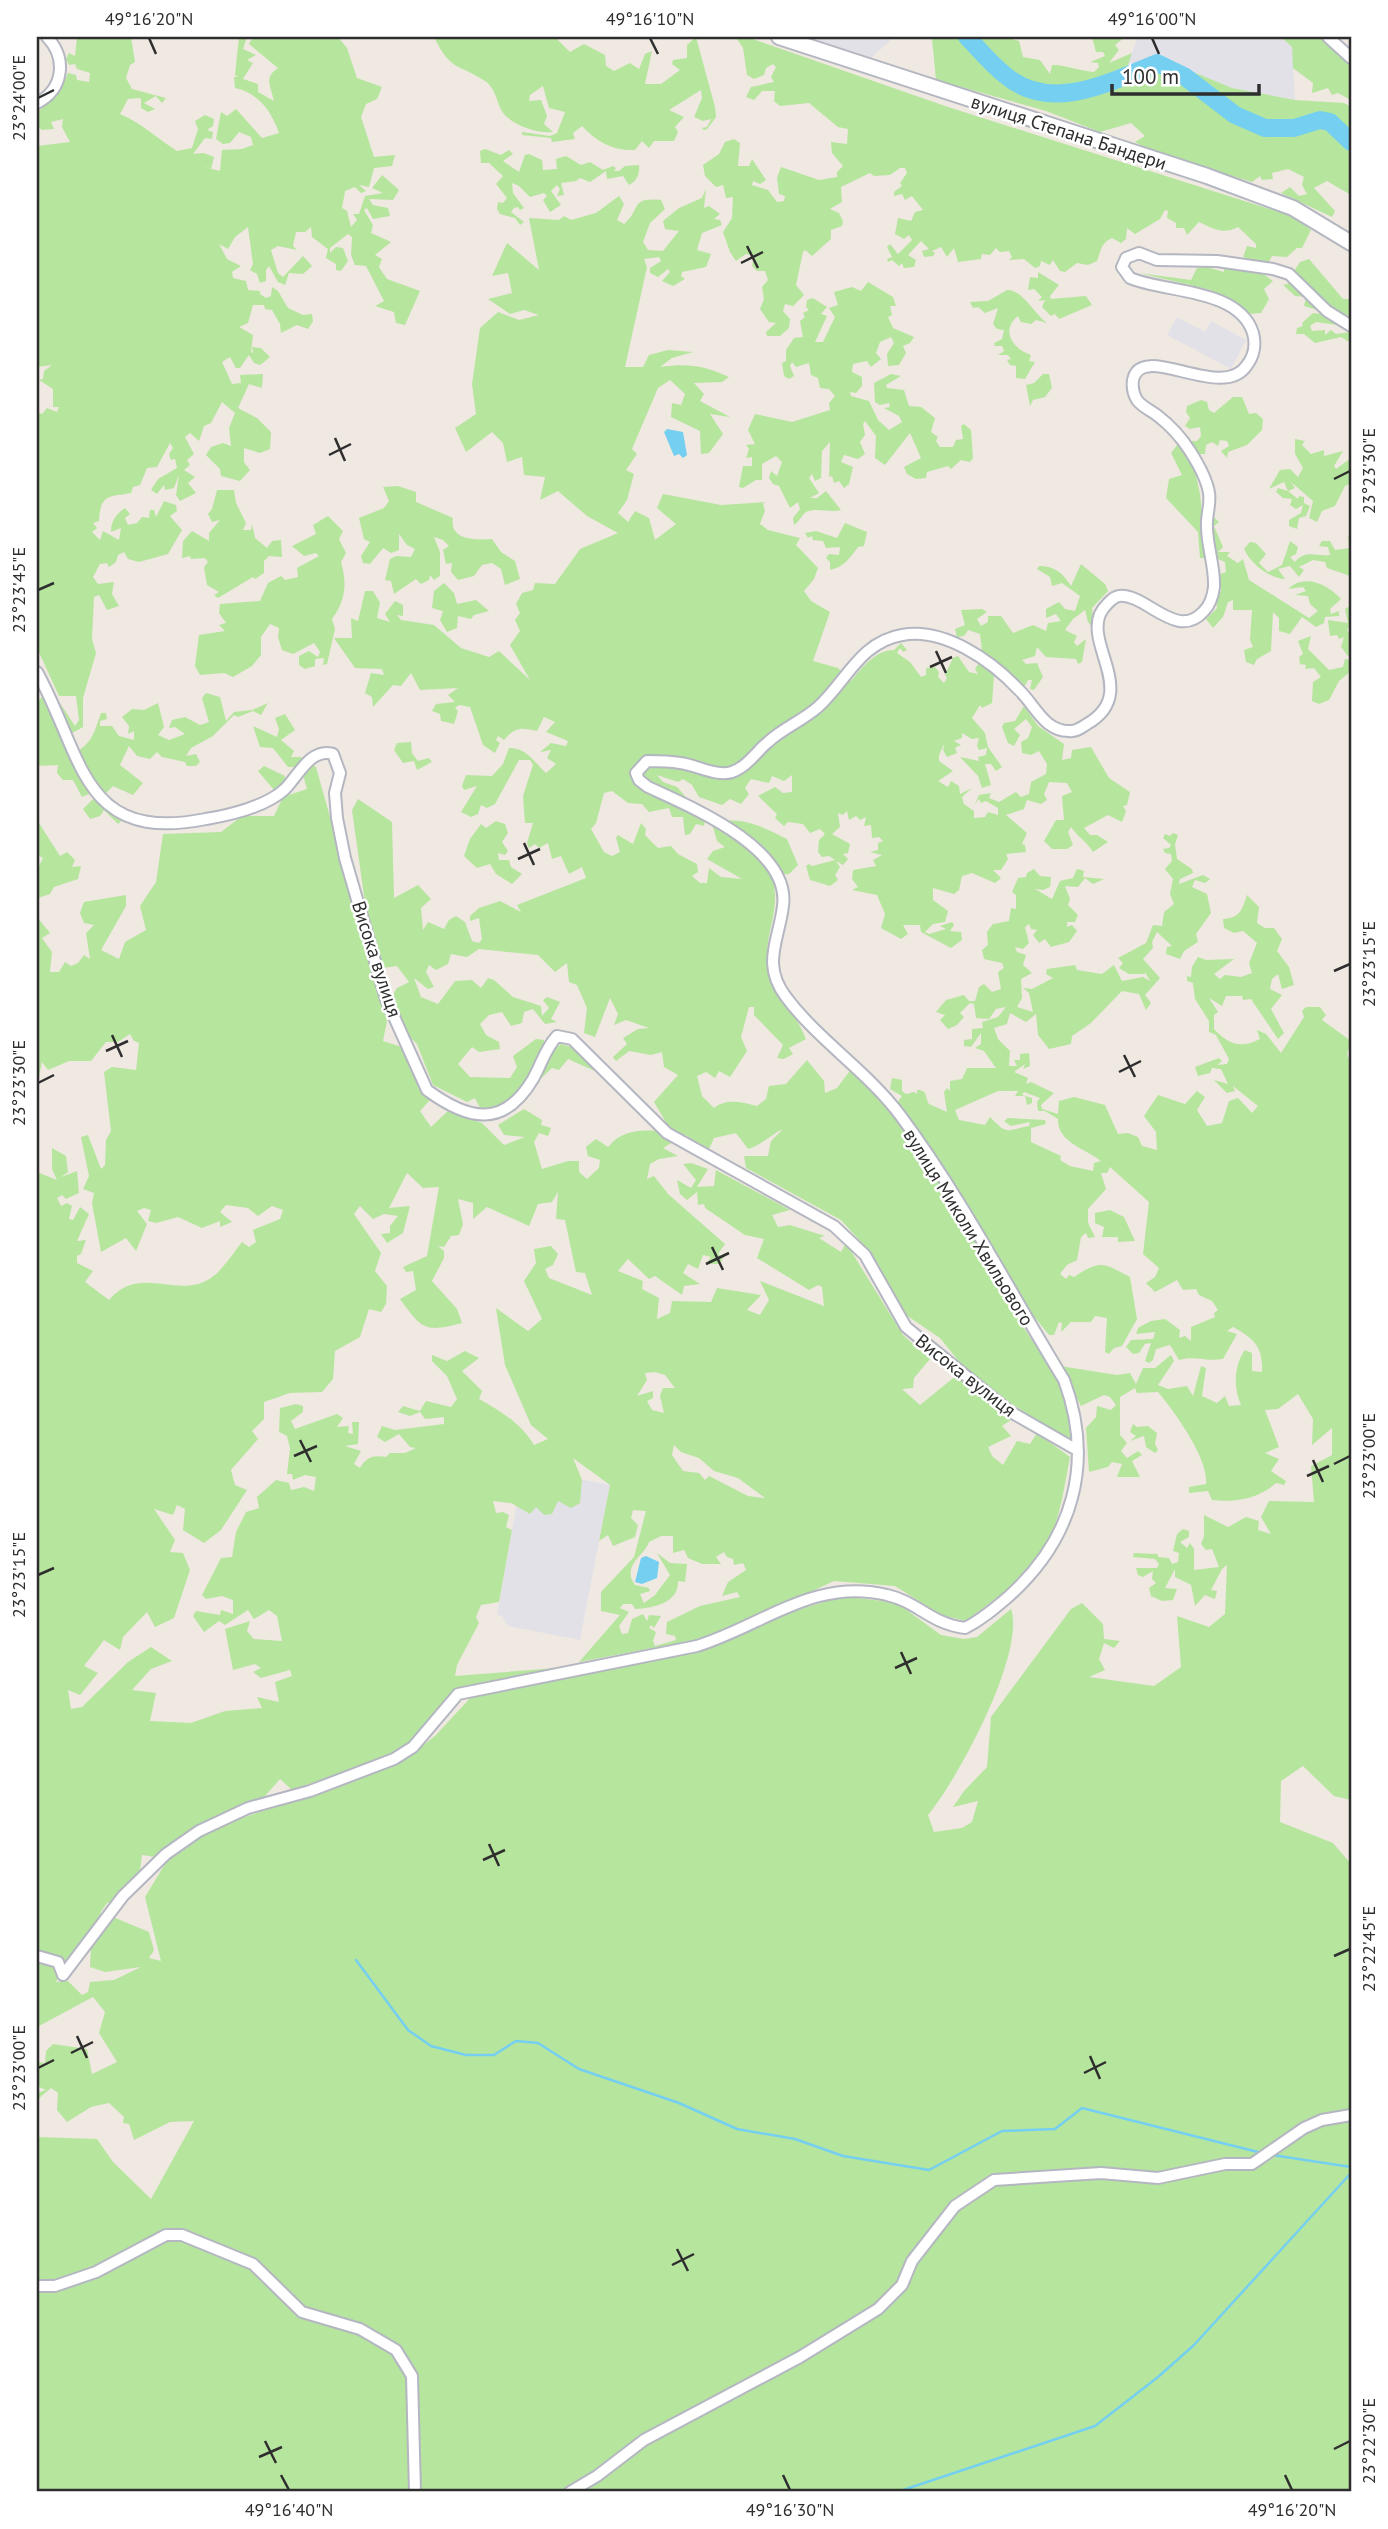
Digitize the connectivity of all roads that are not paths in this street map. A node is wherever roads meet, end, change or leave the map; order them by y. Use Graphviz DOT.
graph roads {
  1 [pos="47,37"];
  2 [pos="779,37"];
  3 [pos="1328,37"];
  4 [pos="1351,58"];
  5 [pos="37,103"];
  6 [pos="1351,243"];
  7 [pos="1351,326"];
  8 [pos="37,672"];
  9 [pos="1077,1450"];
  10 [pos="37,1956"];
  11 [pos="1351,2115"];
  12 [pos="37,2286"];
  13 [pos="415,2492"];
  14 [pos="570,2492"];
  1 -- 5 [label="street"];
  2 -- 6 [label="main road, вулиця Степана Бандери"];
  3 -- 4 [label="street"];
  7 -- 9 [label="street, вулиця Миколи Хвильового"];
  8 -- 9 [label="street, Висока вулиця"];
  9 -- 10 [label="street"];
  11 -- 14 [label="street"];
  12 -- 13 [label="street"];
}
